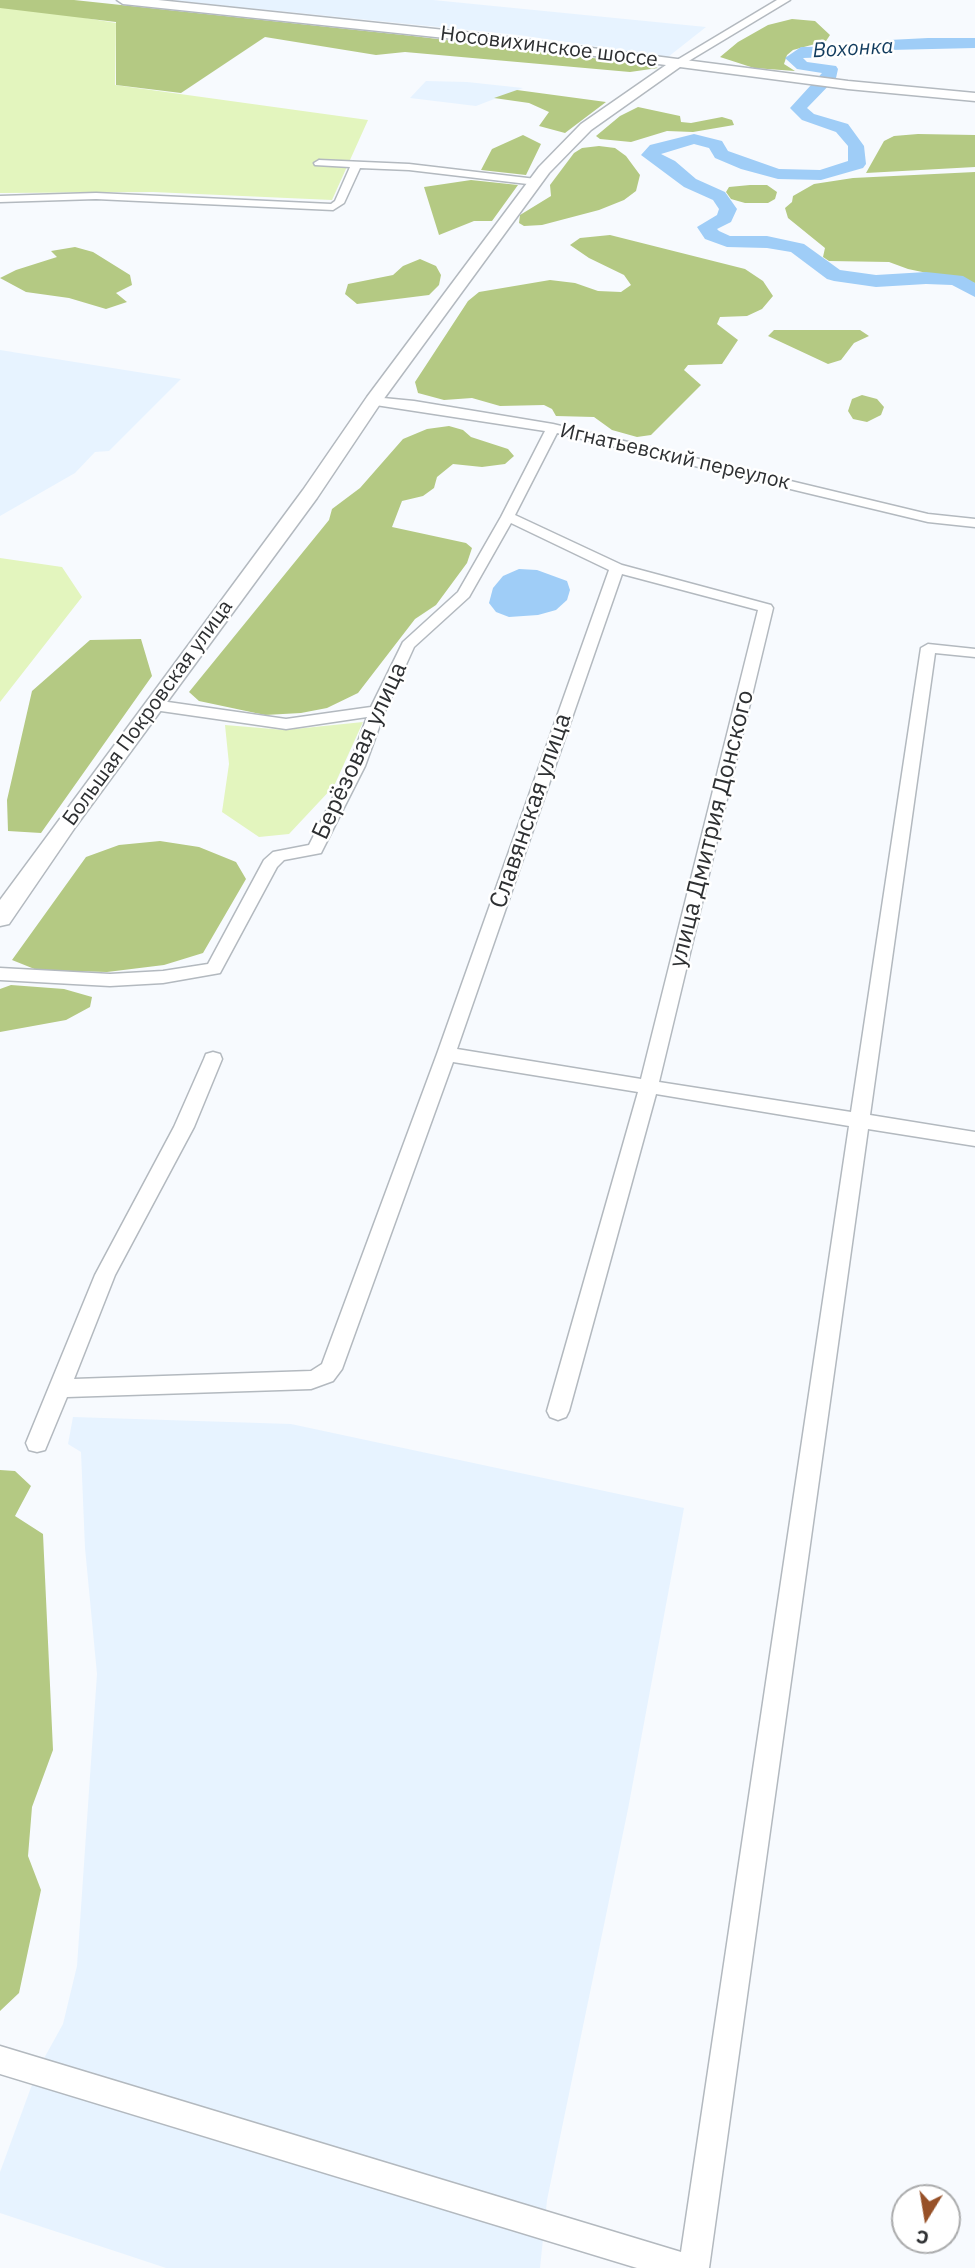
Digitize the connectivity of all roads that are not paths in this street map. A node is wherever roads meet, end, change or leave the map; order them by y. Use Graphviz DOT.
graph roads {
  1 [pos="123,0"];
  2 [pos="785,0"];
  3 [pos="678,63"];
  4 [pos="975,97"];
  5 [pos="319,163"];
  6 [pos="356,164"];
  7 [pos="536,182"];
  8 [pos="0,199"];
  9 [pos="373,401"];
  10 [pos="553,428"];
  11 [pos="508,517"];
  12 [pos="975,523"];
  13 [pos="617,568"];
  14 [pos="975,653"];
  15 [pos="154,705"];
  16 [pos="377,711"];
  17 [pos="0,918"];
  18 [pos="0,974"];
  19 [pos="446,1054"];
  20 [pos="213,1059"];
  21 [pos="649,1086"];
  22 [pos="858,1120"];
  23 [pos="975,1139"];
  24 [pos="59,1388"];
  25 [pos="558,1410"];
  26 [pos="37,1443"];
  27 [pos="0,2060"];
  28 [pos="686,2268"];
  29 [pos="694,2268"];
  1 -- 3 [label="main road, Носовихинское шоссе"];
  2 -- 3 [label="street"];
  3 -- 4 [label="main road, Носовихинское шоссе"];
  3 -- 7 [label="main road, Большая Покровская улица"];
  5 -- 6 [label="street"];
  6 -- 7 [label="street"];
  6 -- 8 [label="street"];
  7 -- 9 [label="main road, Большая Покровская улица"];
  9 -- 10 [label="street, Игнатьевский переулок"];
  9 -- 15 [label="main road, Большая Покровская улица"];
  10 -- 11 [label="street"];
  10 -- 12 [label="street, Игнатьевский переулок"];
  11 -- 13 [label="street, улица Дмитрия Донского"];
  11 -- 16 [label="street, Берёзовая улица"];
  13 -- 19 [label="street, Славянская улица"];
  13 -- 21 [label="street, улица Дмитрия Донского"];
  14 -- 22 [label="street"];
  15 -- 16 [label="street"];
  15 -- 17 [label="main road, Большая Покровская улица"];
  16 -- 18 [label="street, Берёзовая улица"];
  19 -- 21 [label="street"];
  19 -- 24 [label="street, Славянская улица"];
  20 -- 24 [label="street"];
  21 -- 22 [label="street"];
  21 -- 25 [label="street, улица Дмитрия Донского"];
  22 -- 23 [label="street"];
  22 -- 29 [label="street"];
  24 -- 26 [label="street"];
  27 -- 28 [label="street"];
}
